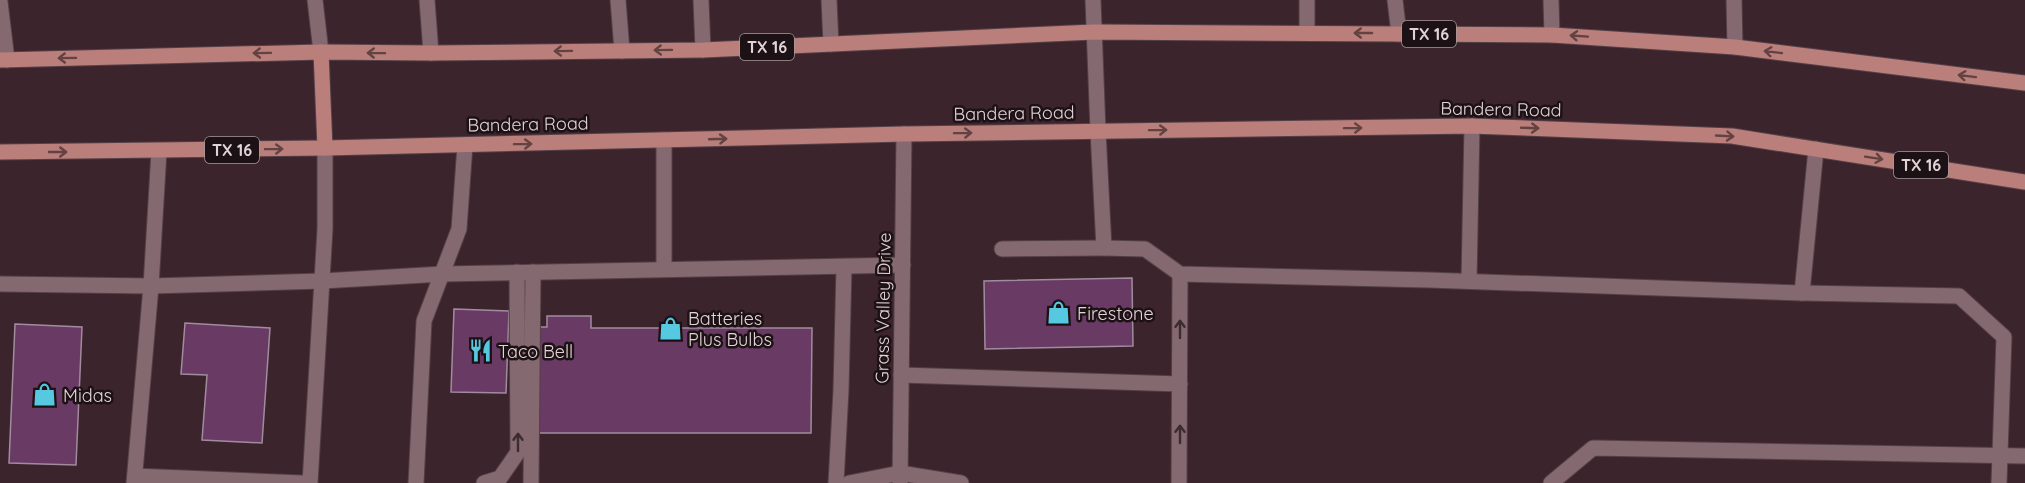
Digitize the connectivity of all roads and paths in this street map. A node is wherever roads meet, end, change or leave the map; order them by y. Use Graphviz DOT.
graph roads {
  1 [pos="315,0"];
  2 [pos="427,0"];
  3 [pos="618,0"];
  4 [pos="701,0"];
  5 [pos="829,0"];
  6 [pos="1093,0"];
  7 [pos="1307,0"];
  8 [pos="1395,0"];
  9 [pos="1551,0"];
  10 [pos="1734,0"];
  11 [pos="0,2"];
  12 [pos="1094,32"];
  13 [pos="1308,33"];
  14 [pos="1399,34"];
  15 [pos="1552,35"];
  16 [pos="831,44"];
  17 [pos="1735,47"];
  18 [pos="703,50"];
  19 [pos="622,51"];
  20 [pos="321,52"];
  21 [pos="431,53"];
  22 [pos="4,60"];
  23 [pos="2025,84"];
  24 [pos="1472,126"];
  25 [pos="1098,131"];
  26 [pos="904,134"];
  27 [pos="664,140"];
  28 [pos="465,145"];
  29 [pos="325,148"];
  30 [pos="1816,149"];
  31 [pos="159,151"];
  32 [pos="0,152"];
  33 [pos="2025,182"];
  34 [pos="1104,248"];
  35 [pos="1002,249"];
  36 [pos="903,265"];
  37 [pos="844,267"];
  38 [pos="664,269"];
  39 [pos="517,272"];
  40 [pos="533,272"];
  41 [pos="442,274"];
  42 [pos="1180,274"];
  43 [pos="322,281"];
  44 [pos="1469,281"];
  45 [pos="0,284"];
  46 [pos="151,286"];
  47 [pos="1802,293"];
  48 [pos="901,375"];
  49 [pos="1180,384"];
  50 [pos="2025,456"];
  51 [pos="1999,457"];
  52 [pos="900,478"];
  53 [pos="134,479"];
  54 [pos="302,483"];
  55 [pos="310,483"];
  56 [pos="416,483"];
  57 [pos="484,483"];
  58 [pos="531,483"];
  59 [pos="836,483"];
  60 [pos="849,483"];
  61 [pos="961,483"];
  62 [pos="1179,483"];
  63 [pos="1551,483"];
  64 [pos="1999,483"];
  1 -- 20 [label="street"];
  2 -- 21 [label="street"];
  3 -- 19 [label="street"];
  4 -- 18 [label="street"];
  5 -- 16 [label="street"];
  6 -- 12 [label="street"];
  7 -- 13 [label="street"];
  8 -- 14 [label="street"];
  9 -- 15 [label="street"];
  10 -- 17 [label="street"];
  11 -- 22 [label="street"];
  12 -- 13 [label="main road, TX 16"];
  12 -- 16 [label="main road, TX 16"];
  12 -- 25 [label="street"];
  14 -- 13 [label="main road, TX 16, one-way"];
  14 -- 15 [label="main road, TX 16"];
  17 -- 15 [label="main road, TX 16, one-way"];
  16 -- 18 [label="main road, TX 16"];
  23 -- 17 [label="main road, TX 16, one-way"];
  18 -- 19 [label="main road, TX 16, one-way"];
  19 -- 21 [label="main road, TX 16, one-way"];
  21 -- 20 [label="main road, TX 16, one-way"];
  20 -- 22 [label="main road, TX 16, one-way"];
  20 -- 29 [label="main road"];
  25 -- 24 [label="main road, Bandera Road / TX 16, one-way"];
  24 -- 30 [label="main road, Bandera Road / TX 16, one-way"];
  24 -- 44 [label="street"];
  26 -- 25 [label="main road, Bandera Road / TX 16, one-way"];
  25 -- 34 [label="street"];
  27 -- 26 [label="main road, Bandera Road / TX 16, one-way"];
  26 -- 36 [label="street, Grass Valley Drive"];
  28 -- 27 [label="main road, Bandera Road / TX 16, one-way"];
  27 -- 38 [label="street"];
  28 -- 29 [label="main road, Bandera Road / TX 16"];
  28 -- 41 [label="street"];
  31 -- 29 [label="main road, Bandera Road / TX 16, one-way"];
  29 -- 43 [label="street"];
  30 -- 33 [label="main road, Bandera Road / TX 16, one-way"];
  30 -- 47 [label="street"];
  32 -- 31 [label="main road, Bandera Road / TX 16, one-way"];
  31 -- 46 [label="street"];
  34 -- 35 [label="street"];
  34 -- 42 [label="street"];
  36 -- 37 [label="street"];
  36 -- 48 [label="street, Grass Valley Drive"];
  37 -- 38 [label="street"];
  37 -- 59 [label="street"];
  38 -- 40 [label="street"];
  39 -- 40 [label="street"];
  39 -- 41 [label="street"];
  57 -- 39 [label="street, one-way"];
  40 -- 58 [label="street"];
  41 -- 43 [label="street"];
  41 -- 56 [label="street"];
  42 -- 44 [label="street"];
  49 -- 42 [label="street, one-way"];
  43 -- 46 [label="street"];
  43 -- 55 [label="street"];
  44 -- 47 [label="street"];
  45 -- 46 [label="street"];
  46 -- 53 [label="street"];
  47 -- 51 [label="street"];
  48 -- 49 [label="street"];
  48 -- 52 [label="street, Grass Valley Drive"];
  62 -- 49 [label="street, one-way"];
  50 -- 51 [label="street"];
  51 -- 63 [label="street"];
  51 -- 64 [label="street"];
  52 -- 60 [label="street"];
  52 -- 61 [label="street"];
  53 -- 54 [label="street"];
}
